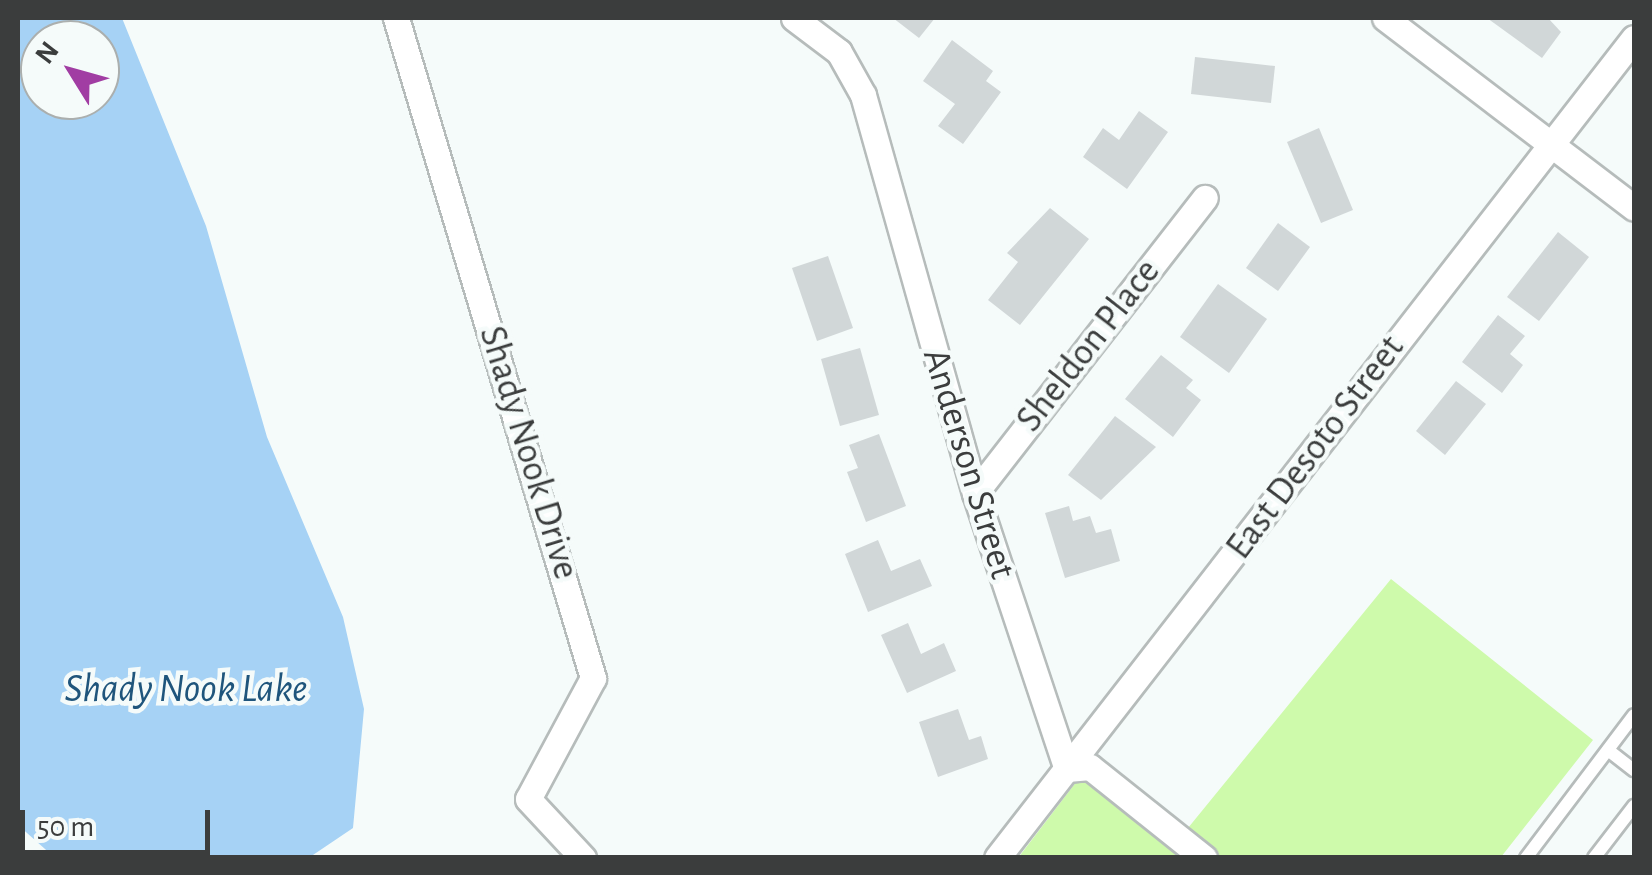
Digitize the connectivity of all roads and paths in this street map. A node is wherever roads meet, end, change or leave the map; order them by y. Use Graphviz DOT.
graph roads {
  1 [pos="396,18"];
  2 [pos="794,18"];
  3 [pos="1385,18"];
  4 [pos="1634,38"];
  5 [pos="1552,146"];
  6 [pos="1204,198"];
  7 [pos="1634,208"];
  8 [pos="975,494"];
  9 [pos="1634,715"];
  10 [pos="1608,750"];
  11 [pos="1067,770"];
  12 [pos="1634,770"];
  13 [pos="1634,806"];
  14 [pos="580,857"];
  15 [pos="997,858"];
  16 [pos="1204,858"];
  17 [pos="1526,858"];
  18 [pos="1594,858"];
  1 -- 14 [label="street, Shady Nook Drive"];
  2 -- 8 [label="street, Anderson Street"];
  3 -- 5 [label="street"];
  4 -- 5 [label="street, East Desoto Street"];
  5 -- 7 [label="street"];
  5 -- 11 [label="street, East Desoto Street"];
  6 -- 8 [label="street, Sheldon Place"];
  8 -- 11 [label="street, Anderson Street"];
  9 -- 10 [label="lane"];
  10 -- 12 [label="lane"];
  10 -- 17 [label="lane"];
  11 -- 15 [label="street, East Desoto Street"];
  11 -- 16 [label="street"];
  13 -- 18 [label="lane"];
}
